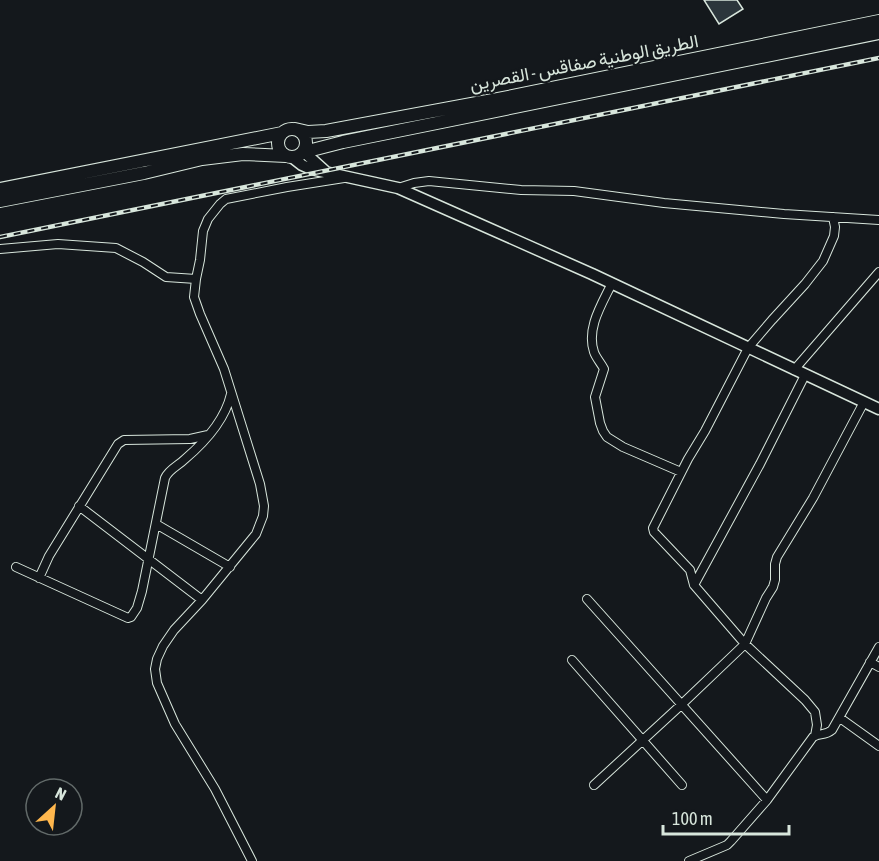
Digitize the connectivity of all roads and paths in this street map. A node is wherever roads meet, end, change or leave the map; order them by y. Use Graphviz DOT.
graph roads {
  1 [pos="879,21"];
  2 [pos="879,33"];
  3 [pos="741,56"];
  4 [pos="431,118"];
  5 [pos="295,129"];
  6 [pos="282,133"];
  7 [pos="294,155"];
  8 [pos="143,167"];
  9 [pos="348,177"];
  10 [pos="32,188"];
  11 [pos="398,188"];
  12 [pos="0,189"];
  13 [pos="0,201"];
  14 [pos="833,217"];
  15 [pos="879,220"];
  16 [pos="0,249"];
  17 [pos="879,272"];
  18 [pos="196,279"];
  19 [pos="612,284"];
  20 [pos="748,348"];
  21 [pos="794,370"];
  22 [pos="805,375"];
  23 [pos="231,392"];
  24 [pos="864,402"];
  25 [pos="879,409"];
  26 [pos="209,434"];
  27 [pos="681,472"];
  28 [pos="79,506"];
  29 [pos="156,524"];
  30 [pos="149,560"];
  31 [pos="16,567"];
  32 [pos="230,567"];
  33 [pos="39,578"];
  34 [pos="694,585"];
  35 [pos="587,599"];
  36 [pos="202,600"];
  37 [pos="745,644"];
  38 [pos="879,647"];
  39 [pos="572,660"];
  40 [pos="870,662"];
  41 [pos="879,667"];
  42 [pos="681,705"];
  43 [pos="840,718"];
  44 [pos="815,736"];
  45 [pos="643,740"];
  46 [pos="879,746"];
  47 [pos="594,785"];
  48 [pos="682,785"];
  49 [pos="767,800"];
  50 [pos="252,861"];
  51 [pos="689,861"];
  1 -- 3 [label="main road, الطريق الوطنية صفاقس - القصرين"];
  2 -- 3 [label="main road, الطريق الوطنية صفاقس - القصرين"];
  3 -- 4 [label="main road, الطريق الوطنية صفاقس - القصرين"];
  4 -- 5 [label="main road, الطريق الوطنية صفاقس - القصرين"];
  4 -- 7 [label="main road, الطريق الوطنية صفاقس - القصرين"];
  5 -- 6 [label="main road"];
  5 -- 7 [label="main road"];
  6 -- 7 [label="main road"];
  6 -- 8 [label="main road, الطريق الوطنية صفاقس - القصرين"];
  7 -- 8 [label="main road, الطريق الوطنية صفاقس - القصرين"];
  7 -- 9 [label="main road"];
  8 -- 10 [label="main road, الطريق الوطنية صفاقس - القصرين"];
  9 -- 11 [label="main road"];
  9 -- 18 [label="street"];
  10 -- 12 [label="main road, الطريق الوطنية صفاقس - القصرين"];
  10 -- 13 [label="main road, الطريق الوطنية صفاقس - القصرين"];
  11 -- 14 [label="street"];
  11 -- 19 [label="main road"];
  14 -- 15 [label="street"];
  14 -- 20 [label="street"];
  16 -- 18 [label="street"];
  17 -- 21 [label="street"];
  18 -- 23 [label="street"];
  19 -- 20 [label="main road"];
  19 -- 27 [label="street"];
  20 -- 21 [label="main road"];
  20 -- 27 [label="street"];
  21 -- 22 [label="main road"];
  22 -- 24 [label="main road"];
  22 -- 34 [label="street"];
  23 -- 26 [label="street"];
  23 -- 32 [label="street"];
  24 -- 25 [label="main road"];
  24 -- 37 [label="street"];
  26 -- 28 [label="street"];
  26 -- 29 [label="street"];
  27 -- 34 [label="street"];
  28 -- 30 [label="street"];
  28 -- 33 [label="street"];
  29 -- 30 [label="street"];
  29 -- 32 [label="street"];
  30 -- 33 [label="street"];
  30 -- 36 [label="street"];
  31 -- 33 [label="street"];
  32 -- 36 [label="street"];
  34 -- 37 [label="street"];
  35 -- 42 [label="street"];
  36 -- 50 [label="street"];
  37 -- 42 [label="street"];
  37 -- 44 [label="street"];
  38 -- 40 [label="street"];
  39 -- 45 [label="street"];
  40 -- 41 [label="street"];
  40 -- 43 [label="street"];
  42 -- 45 [label="street"];
  42 -- 49 [label="street"];
  43 -- 44 [label="street"];
  43 -- 46 [label="street"];
  44 -- 49 [label="street"];
  45 -- 47 [label="street"];
  45 -- 48 [label="street"];
  49 -- 51 [label="street"];
}
